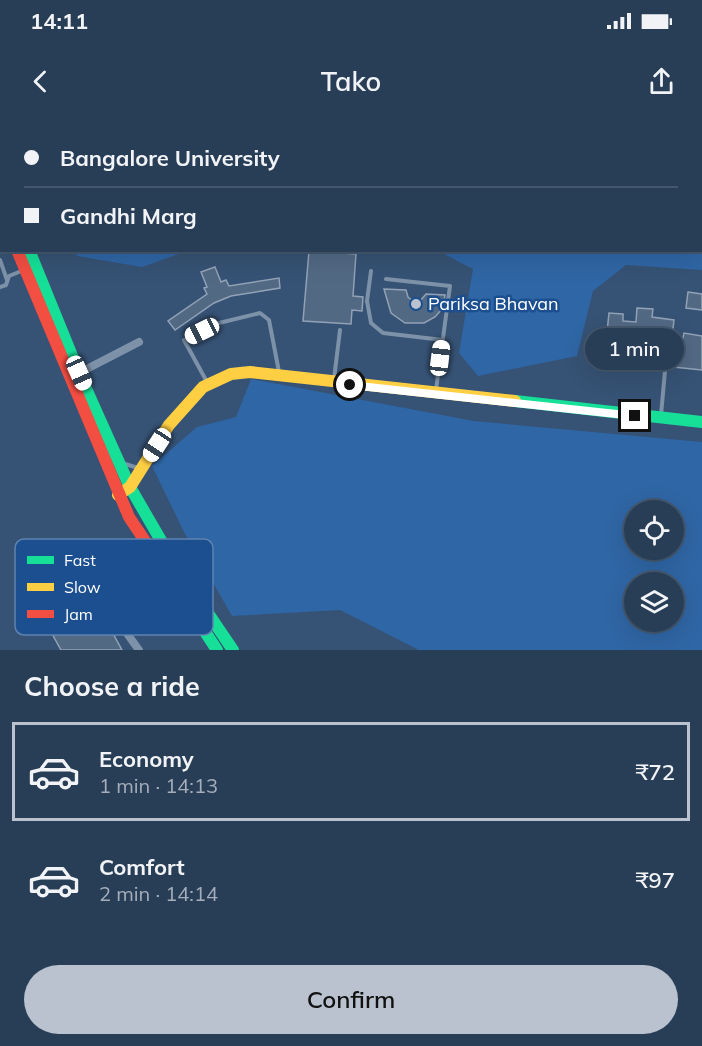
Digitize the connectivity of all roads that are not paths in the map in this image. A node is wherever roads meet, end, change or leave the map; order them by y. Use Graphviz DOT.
graph roads {
  1 [pos="18,252"];
  2 [pos="29,252"];
  3 [pos="0,260"];
  4 [pos="25,270"];
  5 [pos="371,270"];
  6 [pos="387,279"];
  7 [pos="8,281"];
  8 [pos="0,287"];
  9 [pos="42,297"];
  10 [pos="340,330"];
  11 [pos="443,340"];
  12 [pos="139,342"];
  13 [pos="665,371"];
  14 [pos="79,373"];
  15 [pos="280,376"];
  16 [pos="334,382"];
  17 [pos="209,384"];
  18 [pos="436,394"];
  19 [pos="660,419"];
  20 [pos="702,422"];
  21 [pos="118,462"];
  22 [pos="141,469"];
  23 [pos="130,487"];
  24 [pos="118,495"];
  25 [pos="144,539"];
  26 [pos="160,539"];
  27 [pos="213,621"];
  28 [pos="128,635"];
  29 [pos="207,635"];
  30 [pos="139,650"];
  31 [pos="217,650"];
  32 [pos="233,650"];
  1 -- 4 [label="main road"];
  2 -- 9 [label="main road"];
  3 -- 7 [label="lane"];
  4 -- 7 [label="lane"];
  4 -- 9 [label="main road"];
  5 -- 11 [label="lane"];
  6 -- 11 [label="lane"];
  7 -- 8 [label="lane"];
  9 -- 14 [label="main road"];
  9 -- 24 [label="main road"];
  10 -- 16 [label="lane"];
  11 -- 18 [label="lane"];
  12 -- 14 [label="street"];
  13 -- 19 [label="lane"];
  14 -- 21 [label="main road"];
  15 -- 16 [label="main road"];
  15 -- 17 [label="main road"];
  15 -- 17 [label="lane"];
  16 -- 18 [label="main road"];
  17 -- 22 [label="main road"];
  18 -- 19 [label="main road"];
  19 -- 20 [label="main road"];
  21 -- 22 [label="lane"];
  21 -- 23 [label="main road"];
  22 -- 23 [label="main road"];
  23 -- 24 [label="main road"];
  23 -- 26 [label="main road"];
  24 -- 25 [label="main road"];
  27 -- 32 [label="main road"];
  28 -- 30 [label="street"];
  29 -- 31 [label="main road"];
}
